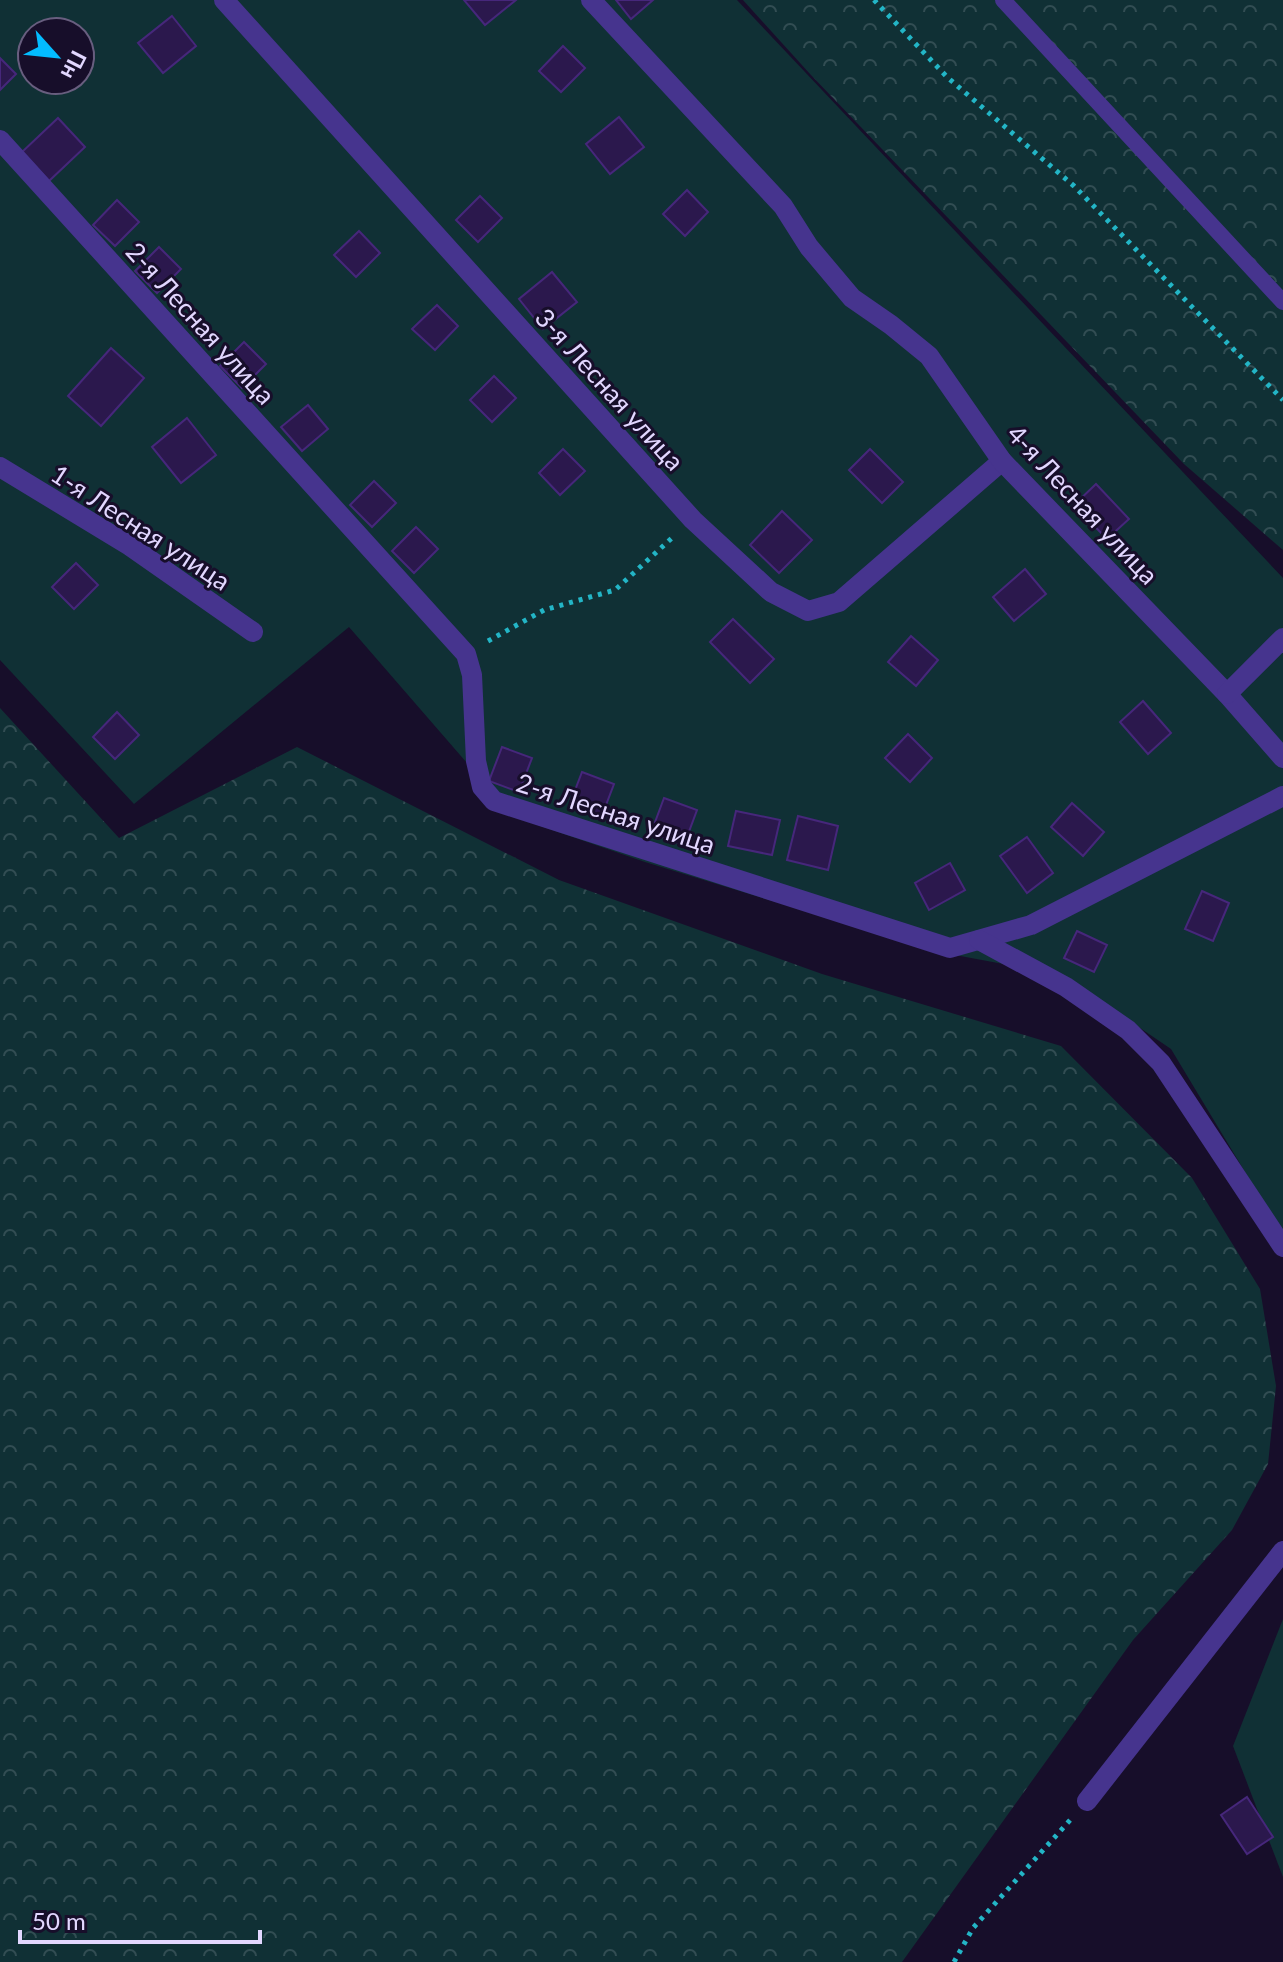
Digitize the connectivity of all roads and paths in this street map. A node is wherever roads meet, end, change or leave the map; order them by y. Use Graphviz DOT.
graph roads {
  1 [pos="224,0"];
  2 [pos="591,0"];
  3 [pos="874,0"];
  4 [pos="1003,0"];
  5 [pos="0,140"];
  6 [pos="1283,302"];
  7 [pos="1283,400"];
  8 [pos="1002,461"];
  9 [pos="0,467"];
  10 [pos="693,520"];
  11 [pos="253,632"];
  12 [pos="1283,638"];
  13 [pos="466,654"];
  14 [pos="1227,694"];
  15 [pos="1283,758"];
  16 [pos="1283,796"];
  17 [pos="979,940"];
  18 [pos="1283,1247"];
  19 [pos="1283,1551"];
  20 [pos="1087,1801"];
  21 [pos="954,1962"];
  1 -- 10 [label="street, 3-я Лесная улица"];
  2 -- 8 [label="street, 4-я Лесная улица"];
  3 -- 7 [label="path"];
  4 -- 6 [label="lane"];
  5 -- 13 [label="street, 2-я Лесная улица"];
  8 -- 10 [label="street, 3-я Лесная улица"];
  8 -- 14 [label="street, 4-я Лесная улица"];
  9 -- 11 [label="street, 1-я Лесная улица"];
  10 -- 13 [label="path"];
  12 -- 14 [label="street"];
  13 -- 17 [label="street, 2-я Лесная улица"];
  14 -- 15 [label="street, 4-я Лесная улица"];
  16 -- 17 [label="street, 2-я Лесная улица"];
  17 -- 18 [label="street"];
  19 -- 20 [label="street"];
  20 -- 21 [label="path"];
}
